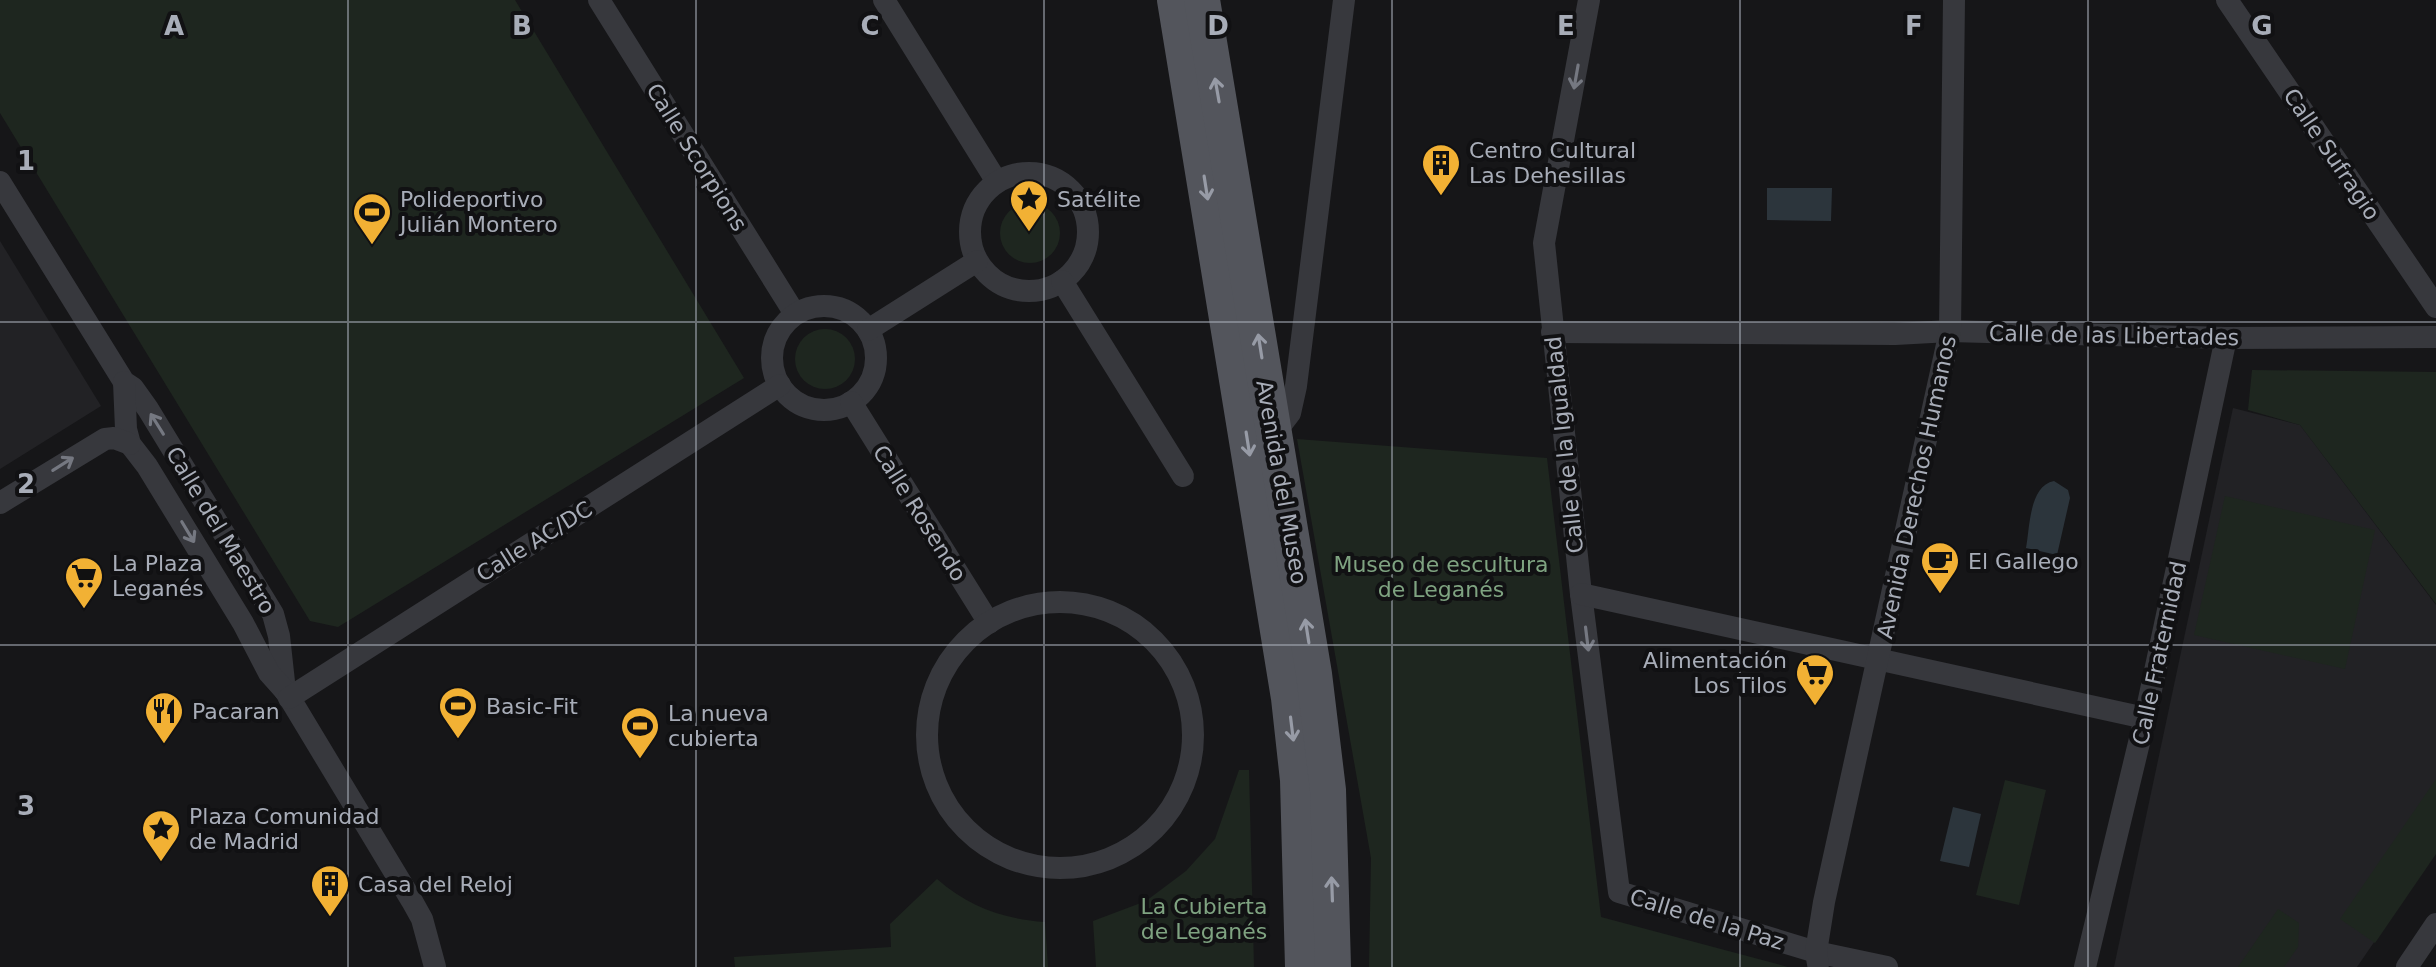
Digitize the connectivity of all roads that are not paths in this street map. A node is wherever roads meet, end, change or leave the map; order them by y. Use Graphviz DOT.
graph roads {
  1 [pos="599,0"];
  2 [pos="884,0"];
  3 [pos="1175,0"];
  4 [pos="1202,0"];
  5 [pos="1344,0"];
  6 [pos="1589,0"];
  7 [pos="1954,0"];
  8 [pos="2227,0"];
  9 [pos="0,182"];
  10 [pos="997,182"];
  11 [pos="977,261"];
  12 [pos="1062,281"];
  13 [pos="2436,307"];
  14 [pos="795,314"];
  15 [pos="868,330"];
  16 [pos="1950,331"];
  17 [pos="1552,332"];
  18 [pos="2436,337"];
  19 [pos="2226,338"];
  20 [pos="124,382"];
  21 [pos="780,385"];
  22 [pos="851,402"];
  23 [pos="1274,434"];
  24 [pos="130,444"];
  25 [pos="1183,476"];
  26 [pos="0,503"];
  27 [pos="1581,594"];
  28 [pos="989,623"];
  29 [pos="1879,660"];
  30 [pos="287,695"];
  31 [pos="2145,718"];
  32 [pos="1619,892"];
  33 [pos="2436,924"];
  34 [pos="1817,960"];
  35 [pos="435,967"];
  36 [pos="1303,967"];
  37 [pos="1333,967"];
  38 [pos="1887,967"];
  39 [pos="2085,967"];
  40 [pos="2407,967"];
  1 -- 14 [label="street, Calle Scorpions"];
  2 -- 10 [label="street"];
  3 -- 36 [label="main road, Avenida del Museo, one-way"];
  23 -- 4 [label="main road, Avenida del Museo, one-way"];
  5 -- 23 [label="street"];
  6 -- 17 [label="street, Calle de la Igualdad, one-way"];
  7 -- 16 [label="street, Avenida Derechos Humanos"];
  8 -- 13 [label="street, Calle Sufragio"];
  9 -- 20 [label="street, Calle del Maestro"];
  10 -- 11 [label="street"];
  10 -- 12 [label="street"];
  11 -- 12 [label="street"];
  11 -- 15 [label="street"];
  12 -- 25 [label="street"];
  14 -- 15 [label="street"];
  14 -- 21 [label="street"];
  15 -- 22 [label="street"];
  16 -- 17 [label="street, Calle de las Libertades"];
  16 -- 19 [label="street, Calle de las Libertades"];
  16 -- 29 [label="street, Avenida Derechos Humanos"];
  17 -- 27 [label="street, Calle de la Igualdad"];
  18 -- 19 [label="street, Calle de las Libertades"];
  19 -- 31 [label="street, Calle Fraternidad"];
  20 -- 24 [label="street, Calle del Maestro"];
  30 -- 20 [label="street, Calle del Maestro, one-way"];
  21 -- 22 [label="street"];
  21 -- 30 [label="street, Calle AC/DC"];
  22 -- 28 [label="street, Calle Rosendo"];
  37 -- 23 [label="main road, Avenida del Museo, one-way"];
  26 -- 24 [label="street, one-way"];
  24 -- 30 [label="street, Calle del Maestro, one-way"];
  27 -- 29 [label="street"];
  27 -- 32 [label="street, Calle de la Igualdad, one-way"];
  28 -- 28 [label="street"];
  29 -- 31 [label="street"];
  29 -- 34 [label="street, Avenida Derechos Humanos"];
  30 -- 35 [label="street, Calle del Maestro"];
  31 -- 39 [label="street, Calle Fraternidad"];
  32 -- 34 [label="street, Calle de la Paz"];
  33 -- 40 [label="street"];
  34 -- 38 [label="street, Calle de la Paz"];
}
